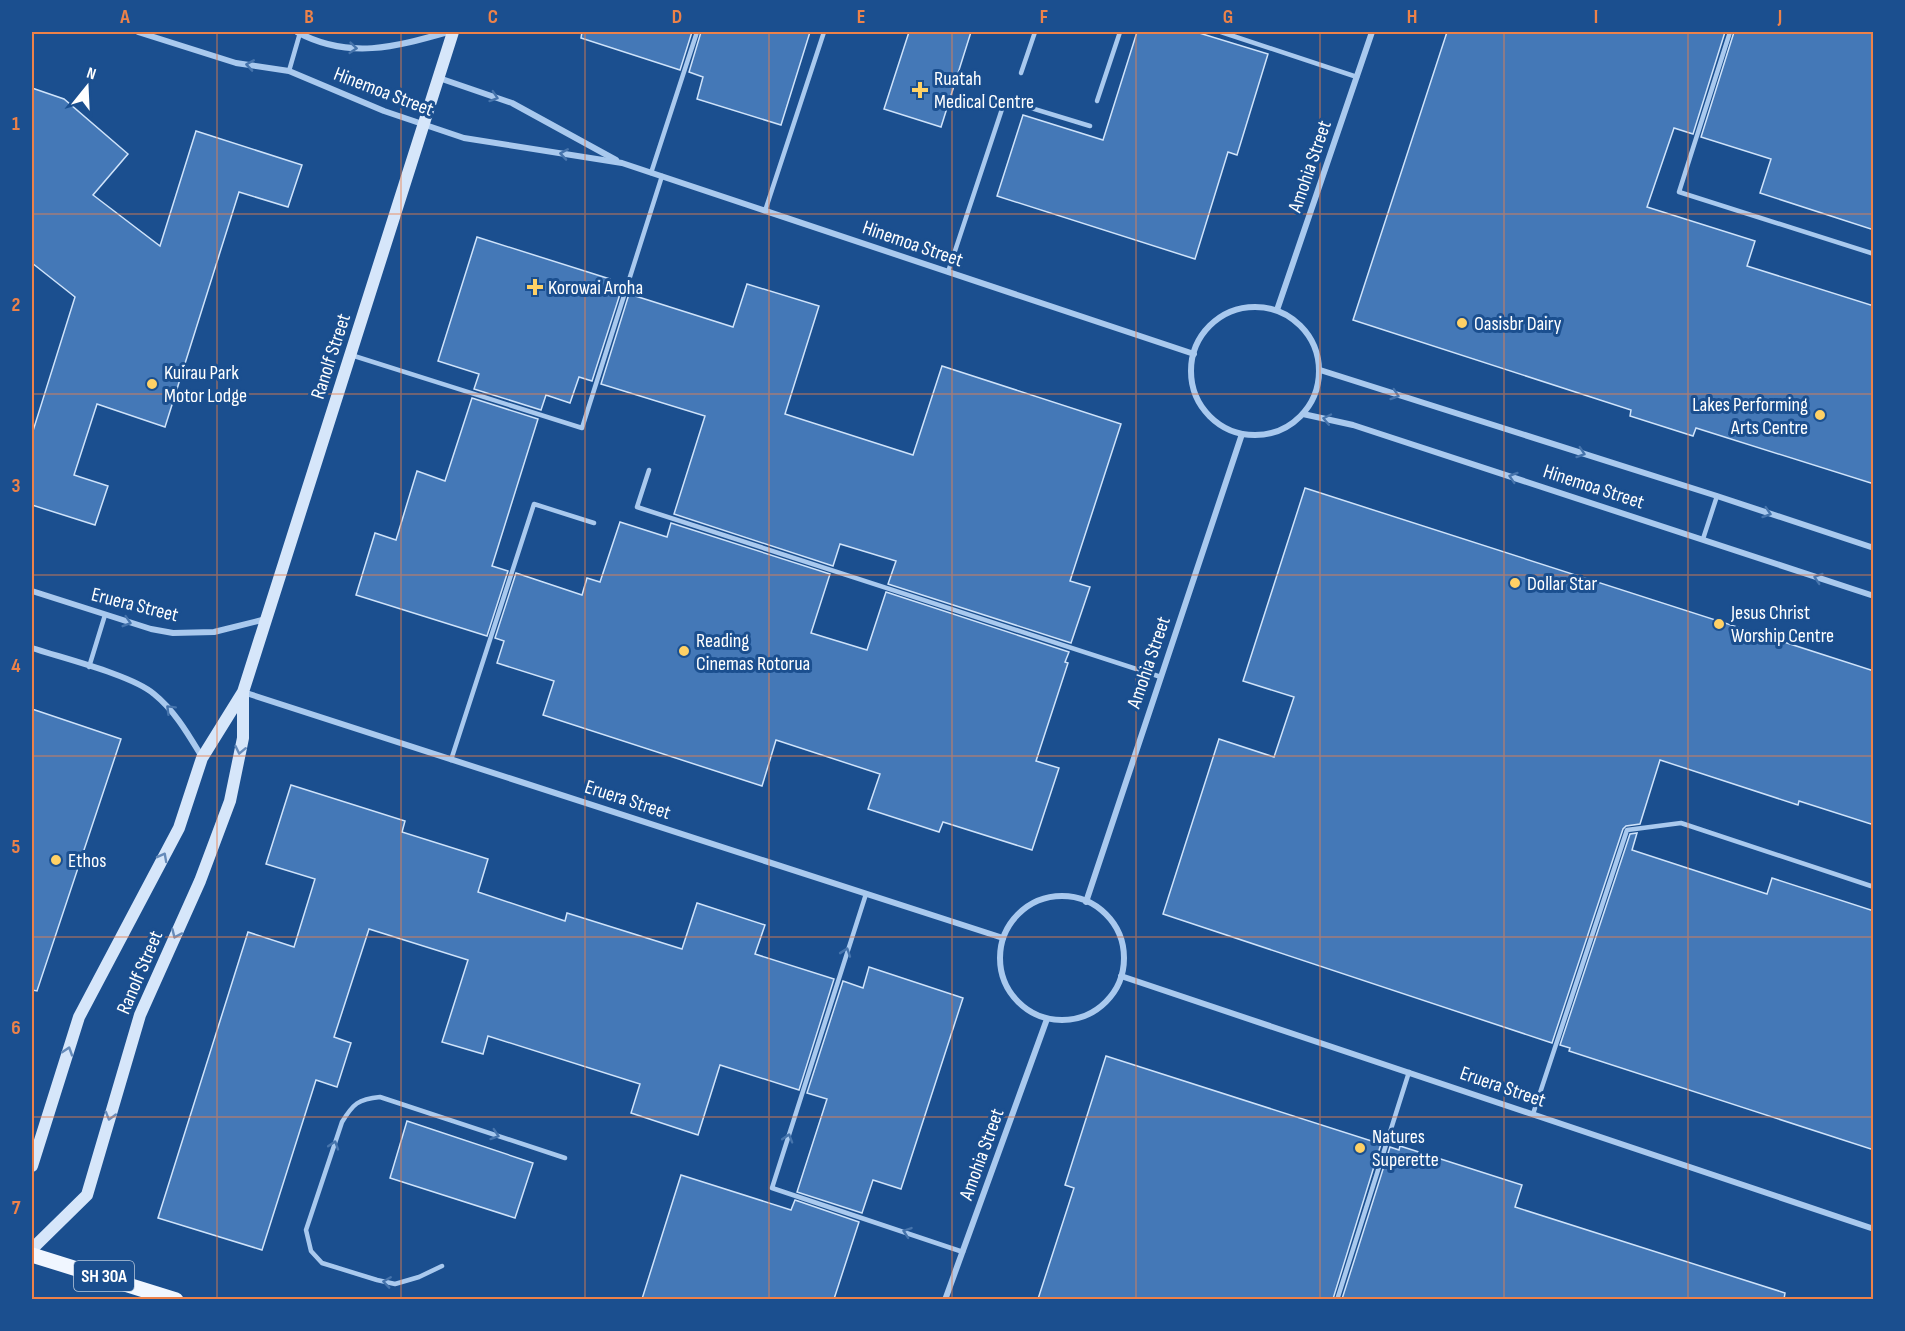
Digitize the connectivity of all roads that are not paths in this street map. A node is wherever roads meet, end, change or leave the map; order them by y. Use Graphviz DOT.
graph roads {
  1 [pos="138,32"];
  2 [pos="299,32"];
  3 [pos="448,32"];
  4 [pos="453,32"];
  5 [pos="697,32"];
  6 [pos="824,32"];
  7 [pos="1035,32"];
  8 [pos="1120,32"];
  9 [pos="1221,32"];
  10 [pos="1372,32"];
  11 [pos="1730,32"];
  12 [pos="289,71"];
  13 [pos="1021,73"];
  14 [pos="1357,77"];
  15 [pos="439,78"];
  16 [pos="1097,101"];
  17 [pos="424,124"];
  18 [pos="1090,126"];
  19 [pos="622,163"];
  20 [pos="651,173"];
  21 [pos="662,176"];
  22 [pos="765,211"];
  23 [pos="1874,254"];
  24 [pos="948,273"];
  25 [pos="1277,310"];
  26 [pos="1194,354"];
  27 [pos="351,355"];
  28 [pos="1320,370"];
  29 [pos="1303,414"];
  30 [pos="1242,434"];
  31 [pos="649,470"];
  32 [pos="1717,496"];
  33 [pos="594,524"];
  34 [pos="1703,539"];
  35 [pos="1874,549"];
  36 [pos="32,591"];
  37 [pos="1874,596"];
  38 [pos="105,615"];
  39 [pos="267,619"];
  40 [pos="32,648"];
  41 [pos="89,667"];
  42 [pos="1161,677"];
  43 [pos="243,692"];
  44 [pos="202,758"];
  45 [pos="451,760"];
  46 [pos="1874,887"];
  47 [pos="866,894"];
  48 [pos="1086,902"];
  49 [pos="1003,938"];
  50 [pos="1121,976"];
  51 [pos="1047,1019"];
  52 [pos="1409,1072"];
  53 [pos="1533,1114"];
  54 [pos="565,1158"];
  55 [pos="32,1166"];
  56 [pos="1874,1228"];
  57 [pos="32,1249"];
  58 [pos="963,1252"];
  59 [pos="32,1254"];
  60 [pos="442,1266"];
  61 [pos="176,1299"];
  62 [pos="945,1299"];
  63 [pos="1337,1299"];
  12 -- 1 [label="street, Hinemoa Street, one-way"];
  2 -- 3 [label="street, Hinemoa Street, one-way"];
  2 -- 12 [label="lane"];
  4 -- 15 [label="main road, Ranolf Street"];
  5 -- 20 [label="lane"];
  6 -- 22 [label="lane"];
  7 -- 13 [label="lane"];
  8 -- 16 [label="lane"];
  9 -- 14 [label="lane"];
  10 -- 14 [label="street, Amohia Street"];
  11 -- 23 [label="lane"];
  12 -- 17 [label="street, Hinemoa Street"];
  14 -- 25 [label="street, Amohia Street"];
  15 -- 17 [label="main road, Ranolf Street"];
  15 -- 19 [label="street, Hinemoa Street, one-way"];
  19 -- 17 [label="street, Hinemoa Street, one-way"];
  17 -- 27 [label="main road, Ranolf Street"];
  18 -- 24 [label="lane"];
  19 -- 20 [label="street, Hinemoa Street"];
  20 -- 21 [label="street, Hinemoa Street"];
  21 -- 22 [label="street, Hinemoa Street"];
  21 -- 27 [label="lane"];
  22 -- 24 [label="street, Hinemoa Street"];
  24 -- 26 [label="street, Hinemoa Street"];
  25 -- 26 [label="street"];
  25 -- 28 [label="street"];
  26 -- 30 [label="street"];
  27 -- 39 [label="main road, Ranolf Street"];
  28 -- 29 [label="street"];
  28 -- 32 [label="street, Hinemoa Street, one-way"];
  29 -- 30 [label="street"];
  34 -- 29 [label="street, Hinemoa Street, one-way"];
  30 -- 42 [label="street, Amohia Street"];
  31 -- 42 [label="lane"];
  32 -- 34 [label="lane"];
  32 -- 35 [label="street, Hinemoa Street, one-way"];
  33 -- 45 [label="lane"];
  37 -- 34 [label="street, Hinemoa Street, one-way"];
  36 -- 38 [label="street, Eruera Street"];
  38 -- 39 [label="street, Eruera Street, one-way"];
  38 -- 41 [label="lane"];
  39 -- 43 [label="main road, Ranolf Street"];
  40 -- 41 [label="street"];
  44 -- 41 [label="street, one-way"];
  42 -- 48 [label="street, Amohia Street"];
  43 -- 44 [label="main road, Ranolf Street"];
  43 -- 45 [label="street, Eruera Street"];
  43 -- 57 [label="main road, Ranolf Street, one-way"];
  55 -- 44 [label="main road, Ranolf Street, one-way"];
  45 -- 47 [label="street, Eruera Street"];
  46 -- 53 [label="lane"];
  47 -- 49 [label="street, Eruera Street"];
  58 -- 47 [label="lane, one-way"];
  48 -- 49 [label="street"];
  48 -- 50 [label="street"];
  49 -- 51 [label="street"];
  50 -- 51 [label="street"];
  50 -- 52 [label="street, Eruera Street"];
  51 -- 58 [label="street, Amohia Street"];
  52 -- 53 [label="street, Eruera Street"];
  52 -- 63 [label="lane"];
  53 -- 56 [label="street, Eruera Street"];
  60 -- 54 [label="lane, one-way"];
  58 -- 62 [label="street, Amohia Street"];
  59 -- 61 [label="main road, SH 30A"];
}
